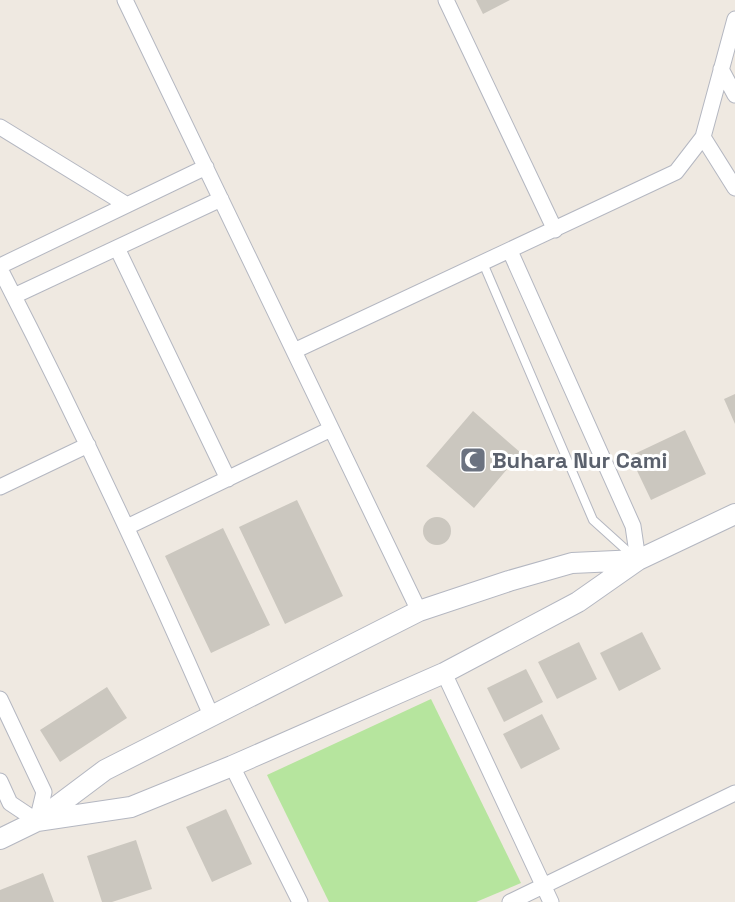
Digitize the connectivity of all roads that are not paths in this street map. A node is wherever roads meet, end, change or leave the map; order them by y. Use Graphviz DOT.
graph roads {
  1 [pos="125,0"];
  2 [pos="447,0"];
  3 [pos="735,19"];
  4 [pos="722,69"];
  5 [pos="735,95"];
  6 [pos="0,127"];
  7 [pos="703,137"];
  8 [pos="206,167"];
  9 [pos="735,188"];
  10 [pos="221,199"];
  11 [pos="127,205"];
  12 [pos="555,230"];
  13 [pos="117,248"];
  14 [pos="510,251"];
  15 [pos="483,263"];
  16 [pos="1,274"];
  17 [pos="14,296"];
  18 [pos="294,351"];
  19 [pos="332,429"];
  20 [pos="88,445"];
  21 [pos="228,478"];
  22 [pos="0,487"];
  23 [pos="735,514"];
  24 [pos="127,527"];
  25 [pos="638,560"];
  26 [pos="419,611"];
  27 [pos="444,673"];
  28 [pos="0,699"];
  29 [pos="211,715"];
  30 [pos="232,766"];
  31 [pos="0,781"];
  32 [pos="735,793"];
  33 [pos="37,821"];
  34 [pos="0,839"];
  35 [pos="544,887"];
  36 [pos="300,902"];
  37 [pos="510,902"];
  38 [pos="551,902"];
  1 -- 8 [label="street"];
  2 -- 12 [label="street"];
  3 -- 4 [label="street"];
  4 -- 5 [label="street"];
  4 -- 7 [label="street"];
  6 -- 11 [label="street"];
  7 -- 9 [label="street"];
  7 -- 12 [label="street"];
  8 -- 10 [label="street"];
  8 -- 11 [label="street"];
  10 -- 13 [label="street"];
  10 -- 18 [label="street"];
  11 -- 16 [label="street"];
  12 -- 14 [label="street"];
  13 -- 17 [label="street"];
  13 -- 21 [label="street"];
  14 -- 15 [label="street"];
  14 -- 25 [label="street"];
  15 -- 18 [label="street"];
  15 -- 25 [label="lane"];
  16 -- 17 [label="street"];
  17 -- 20 [label="street"];
  18 -- 19 [label="street"];
  19 -- 21 [label="street"];
  19 -- 26 [label="street"];
  20 -- 22 [label="street"];
  20 -- 24 [label="street"];
  21 -- 24 [label="street"];
  23 -- 25 [label="street"];
  24 -- 29 [label="street"];
  25 -- 26 [label="street"];
  25 -- 27 [label="street"];
  26 -- 29 [label="street"];
  27 -- 30 [label="street"];
  27 -- 35 [label="street"];
  28 -- 33 [label="street"];
  29 -- 33 [label="street"];
  30 -- 33 [label="street"];
  30 -- 36 [label="street"];
  31 -- 33 [label="street"];
  32 -- 35 [label="street"];
  33 -- 34 [label="street"];
  35 -- 37 [label="street"];
  35 -- 38 [label="street"];
}
